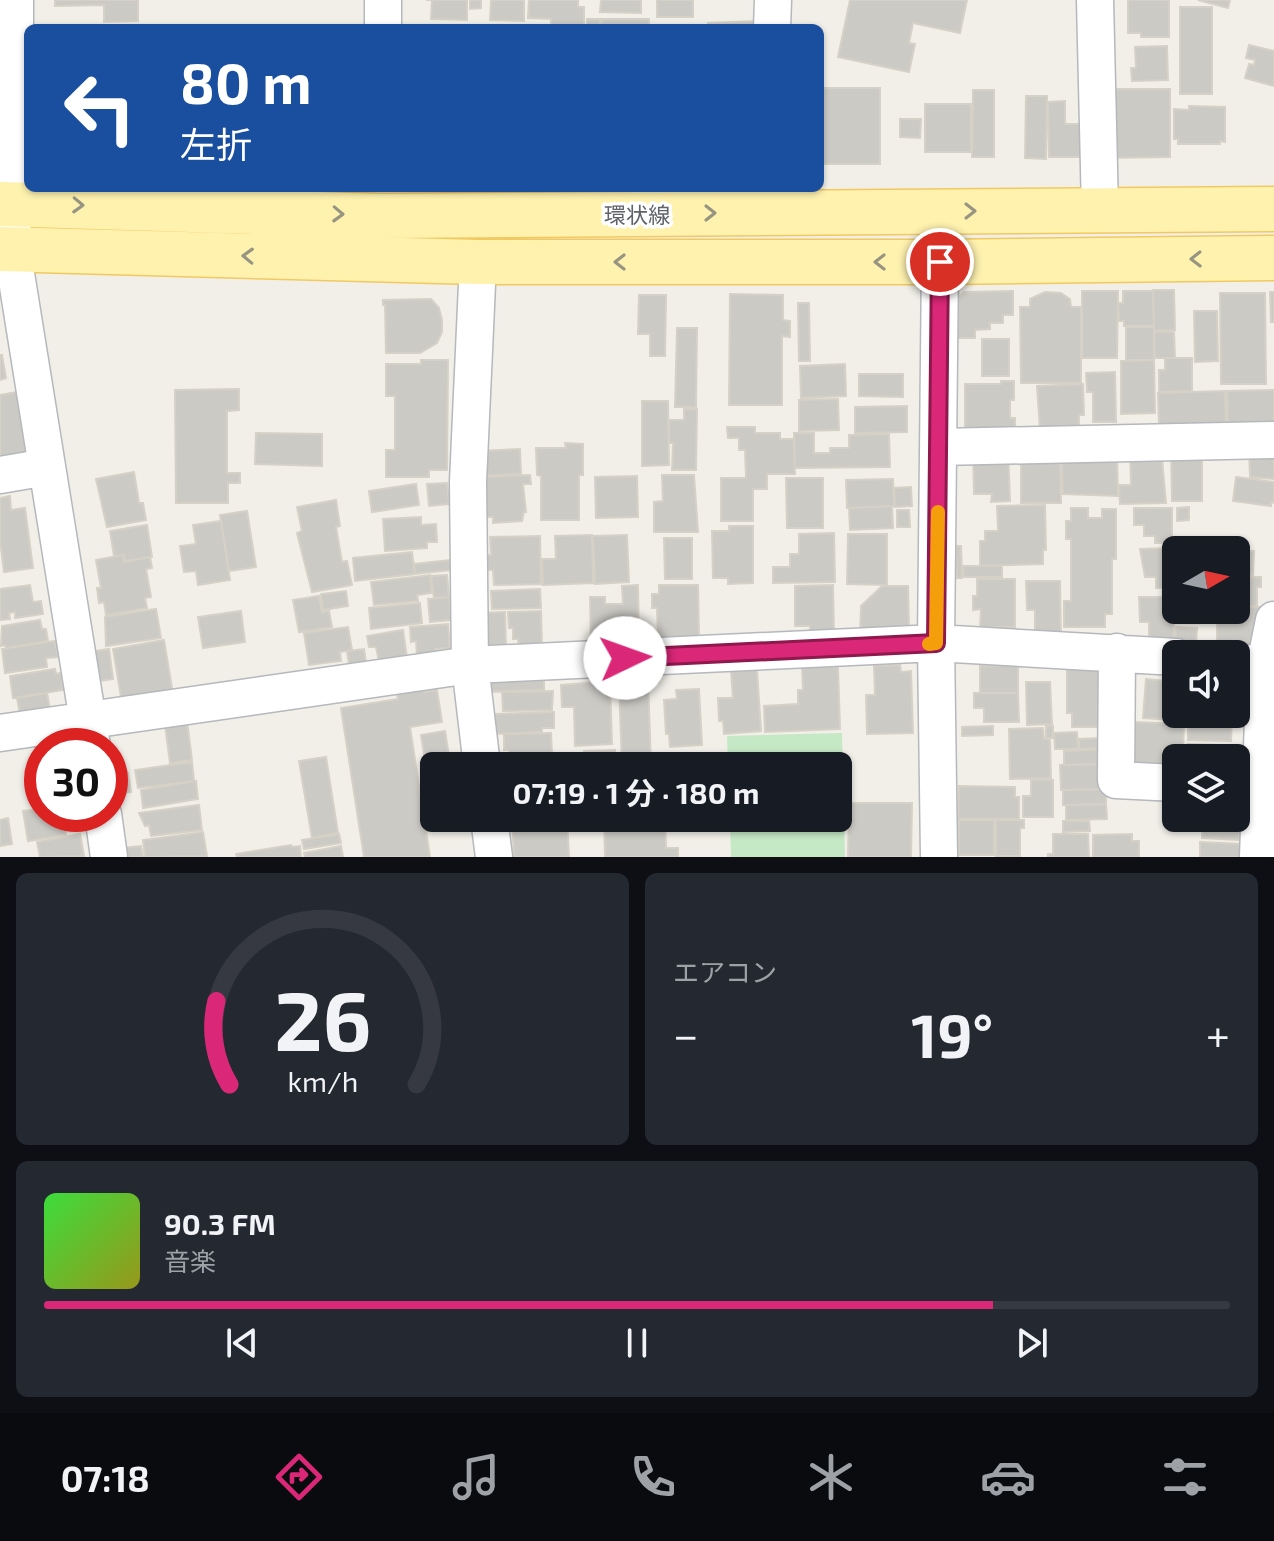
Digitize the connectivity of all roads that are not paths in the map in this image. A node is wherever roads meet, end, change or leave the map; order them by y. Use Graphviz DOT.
graph roads {
  1 [pos="15,0"];
  2 [pos="383,0"];
  3 [pos="773,0"];
  4 [pos="1095,0"];
  5 [pos="383,24"];
  6 [pos="772,24"];
  7 [pos="772,200"];
  8 [pos="382,202"];
  9 [pos="6,204"];
  10 [pos="1274,209"];
  11 [pos="1100,210"];
  12 [pos="6,249"];
  13 [pos="1274,258"];
  14 [pos="478,262"];
  15 [pos="940,262"];
  16 [pos="1274,440"];
  17 [pos="939,447"];
  18 [pos="47,467"];
  19 [pos="0,475"];
  20 [pos="1274,620"];
  21 [pos="936,643"];
  22 [pos="1117,652"];
  23 [pos="1162,656"];
  24 [pos="1258,663"];
  25 [pos="470,665"];
  26 [pos="89,728"];
  27 [pos="113,728"];
  28 [pos="0,733"];
  29 [pos="24,733"];
  30 [pos="480,752"];
  31 [pos="1250,762"];
  32 [pos="1162,782"];
  33 [pos="1250,801"];
  34 [pos="106,832"];
  35 [pos="491,832"];
  36 [pos="109,857"];
  37 [pos="494,857"];
  38 [pos="939,857"];
  39 [pos="1258,857"];
  1 -- 9 [label="street"];
  2 -- 5 [label="street"];
  3 -- 6 [label="street"];
  4 -- 11 [label="street"];
  8 -- 7 [label="main road, 環状線, one-way"];
  7 -- 11 [label="main road, 環状線, one-way"];
  9 -- 8 [label="main road, 環状線, one-way"];
  9 -- 12 [label="street"];
  10 -- 11 [label="main road, 環状線"];
  14 -- 12 [label="main road, one-way"];
  12 -- 18 [label="street"];
  13 -- 15 [label="main road, one-way"];
  15 -- 14 [label="main road, one-way"];
  14 -- 25 [label="street"];
  15 -- 17 [label="street"];
  16 -- 17 [label="street"];
  17 -- 21 [label="street"];
  18 -- 19 [label="street"];
  18 -- 26 [label="street"];
  20 -- 24 [label="street"];
  21 -- 22 [label="street"];
  21 -- 25 [label="street"];
  21 -- 38 [label="street"];
  22 -- 23 [label="street"];
  22 -- 32 [label="street"];
  24 -- 31 [label="street"];
  25 -- 27 [label="street"];
  25 -- 30 [label="street"];
  28 -- 29 [label="street"];
  33 -- 39 [label="street"];
  34 -- 36 [label="street"];
  35 -- 37 [label="street"];
}
